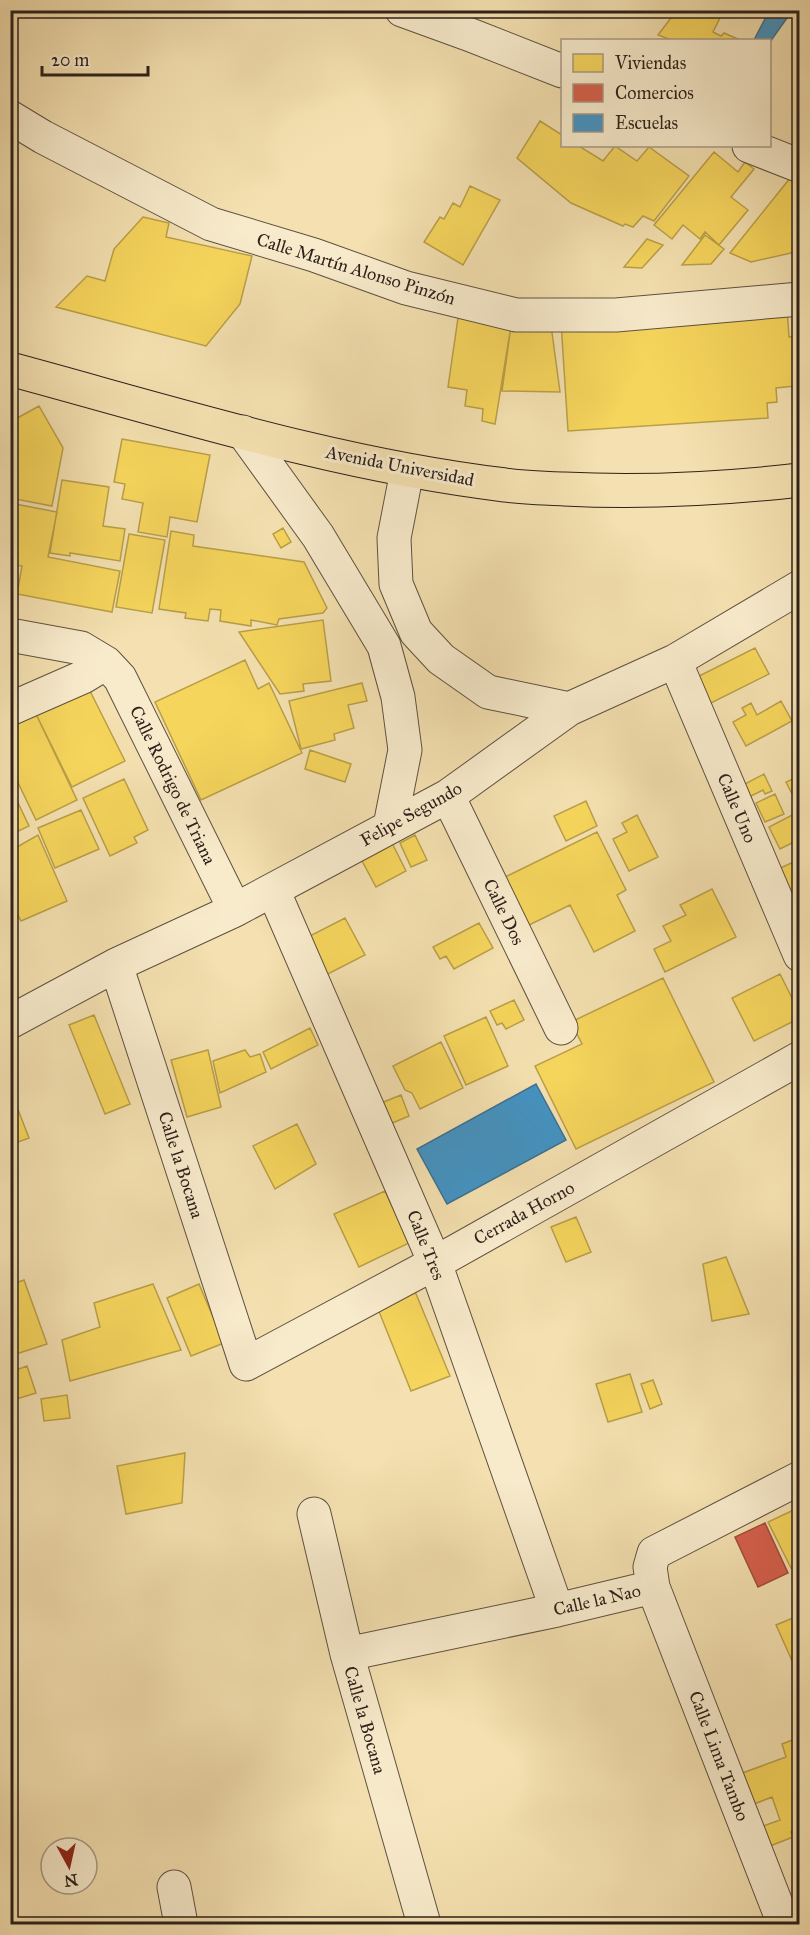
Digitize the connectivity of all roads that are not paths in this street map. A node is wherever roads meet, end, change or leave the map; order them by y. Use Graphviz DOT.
graph roads {
  1 [pos="402,10"];
  2 [pos="561,71"];
  3 [pos="10,117"];
  4 [pos="752,147"];
  5 [pos="800,166"];
  6 [pos="800,299"];
  7 [pos="10,369"];
  8 [pos="243,432"];
  9 [pos="407,471"];
  10 [pos="800,480"];
  11 [pos="800,587"];
  12 [pos="416,632"];
  13 [pos="10,635"];
  14 [pos="384,646"];
  15 [pos="675,661"];
  16 [pos="106,663"];
  17 [pos="10,709"];
  18 [pos="569,709"];
  19 [pos="448,796"];
  20 [pos="390,826"];
  21 [pos="273,890"];
  22 [pos="235,910"];
  23 [pos="800,955"];
  24 [pos="116,965"];
  25 [pos="10,1022"];
  26 [pos="561,1029"];
  27 [pos="800,1058"];
  28 [pos="435,1263"];
  29 [pos="246,1364"];
  30 [pos="800,1478"];
  31 [pos="314,1514"];
  32 [pos="652,1587"];
  33 [pos="557,1610"];
  34 [pos="347,1654"];
  35 [pos="174,1887"];
  36 [pos="181,1924"];
  37 [pos="424,1924"];
  38 [pos="784,1924"];
  1 -- 2 [label="street"];
  3 -- 6 [label="street, Calle Martín Alonso Pinzón"];
  4 -- 5 [label="street"];
  7 -- 8 [label="main road, Avenida Universidad"];
  8 -- 9 [label="main road, Avenida Universidad"];
  8 -- 14 [label="street"];
  9 -- 10 [label="main road, Avenida Universidad"];
  9 -- 12 [label="street"];
  11 -- 15 [label="street, Felipe Segundo"];
  12 -- 14 [label="street"];
  12 -- 18 [label="street"];
  13 -- 16 [label="street, Calle Rodrigo de Triana"];
  14 -- 20 [label="street"];
  15 -- 18 [label="street, Felipe Segundo"];
  15 -- 23 [label="street, Calle Uno"];
  16 -- 17 [label="street"];
  16 -- 22 [label="street, Calle Rodrigo de Triana"];
  18 -- 19 [label="street, Felipe Segundo"];
  19 -- 20 [label="street, Felipe Segundo"];
  19 -- 26 [label="street, Calle Dos"];
  20 -- 21 [label="street, Felipe Segundo"];
  21 -- 22 [label="street, Felipe Segundo"];
  21 -- 28 [label="street, Calle Tres"];
  22 -- 24 [label="street, Felipe Segundo"];
  24 -- 25 [label="street, Felipe Segundo"];
  24 -- 29 [label="street, Calle la Bocana"];
  27 -- 28 [label="street, Cerrada Horno"];
  28 -- 29 [label="street, Cerrada Horno"];
  28 -- 33 [label="street, Calle Tres"];
  30 -- 32 [label="street, Calle la Nao"];
  31 -- 34 [label="street, Calle la Bocana"];
  32 -- 33 [label="street, Calle la Nao"];
  32 -- 38 [label="street, Calle Lima Tambo"];
  33 -- 34 [label="street, Calle la Nao"];
  34 -- 37 [label="street, Calle la Bocana"];
  35 -- 36 [label="street"];
}
